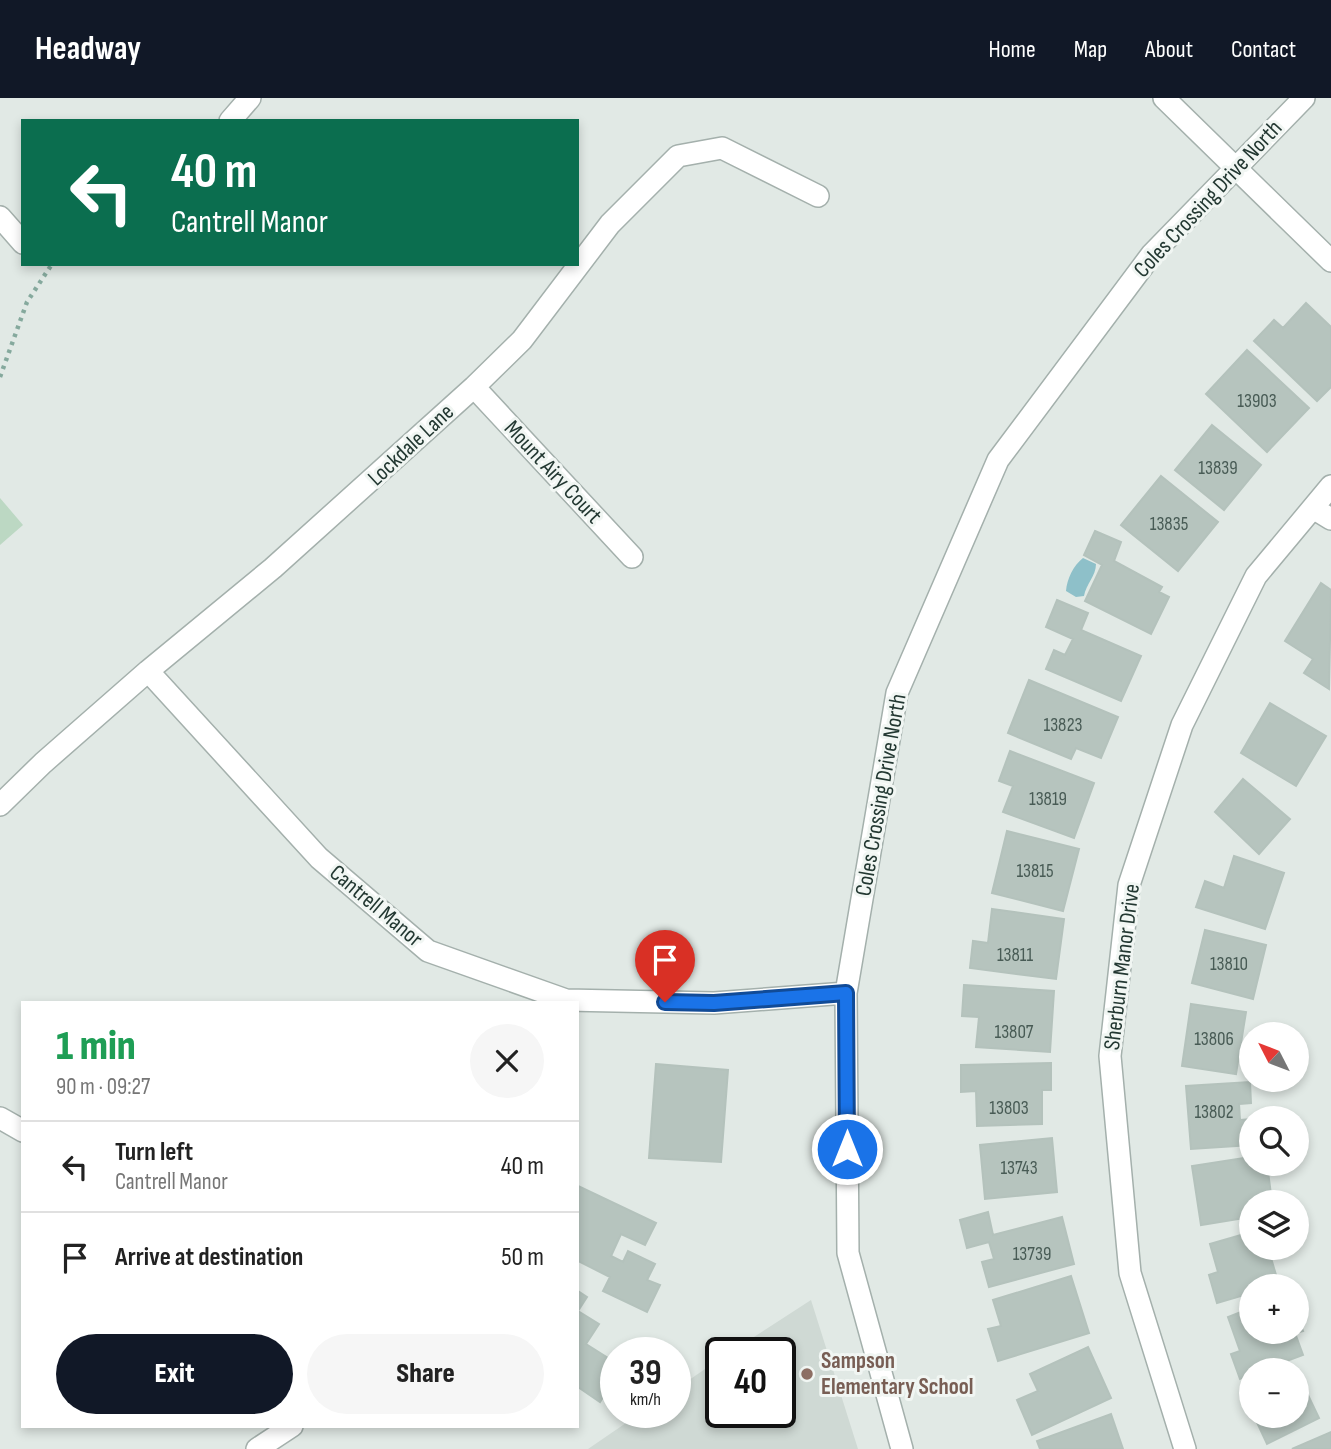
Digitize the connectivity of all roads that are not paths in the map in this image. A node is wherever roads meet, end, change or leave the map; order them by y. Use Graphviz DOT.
graph roads {
  1 [pos="250,98"];
  2 [pos="1164,98"];
  3 [pos="1304,98"];
  4 [pos="232,119"];
  5 [pos="1236,168"];
  6 [pos="818,196"];
  7 [pos="0,217"];
  8 [pos="21,241"];
  9 [pos="1331,261"];
  10 [pos="579,265"];
  11 [pos="578,266"];
  12 [pos="474,387"];
  13 [pos="1331,486"];
  14 [pos="1322,513"];
  15 [pos="632,557"];
  16 [pos="148,671"];
  17 [pos="0,805"];
  18 [pos="846,993"];
  19 [pos="533,996"];
  20 [pos="0,1118"];
  21 [pos="21,1130"];
  22 [pos="289,1428"];
  23 [pos="257,1449"];
  24 [pos="902,1449"];
  25 [pos="1185,1449"];
  1 -- 4 [label="street"];
  2 -- 5 [label="street"];
  3 -- 5 [label="street, Coles Crossing Drive North"];
  5 -- 9 [label="street"];
  5 -- 18 [label="street, Coles Crossing Drive North"];
  6 -- 10 [label="street, Lockdale Lane"];
  7 -- 8 [label="street"];
  11 -- 12 [label="street, Lockdale Lane"];
  12 -- 15 [label="street, Mount Airy Court"];
  12 -- 16 [label="street, Lockdale Lane"];
  13 -- 14 [label="street, Sherburn Manor Drive"];
  14 -- 25 [label="street, Sherburn Manor Drive"];
  16 -- 17 [label="street, Lockdale Lane"];
  16 -- 19 [label="street, Cantrell Manor"];
  18 -- 19 [label="street, Cantrell Manor"];
  18 -- 24 [label="street, Coles Crossing Drive North"];
  20 -- 21 [label="street"];
  22 -- 23 [label="street"];
}
